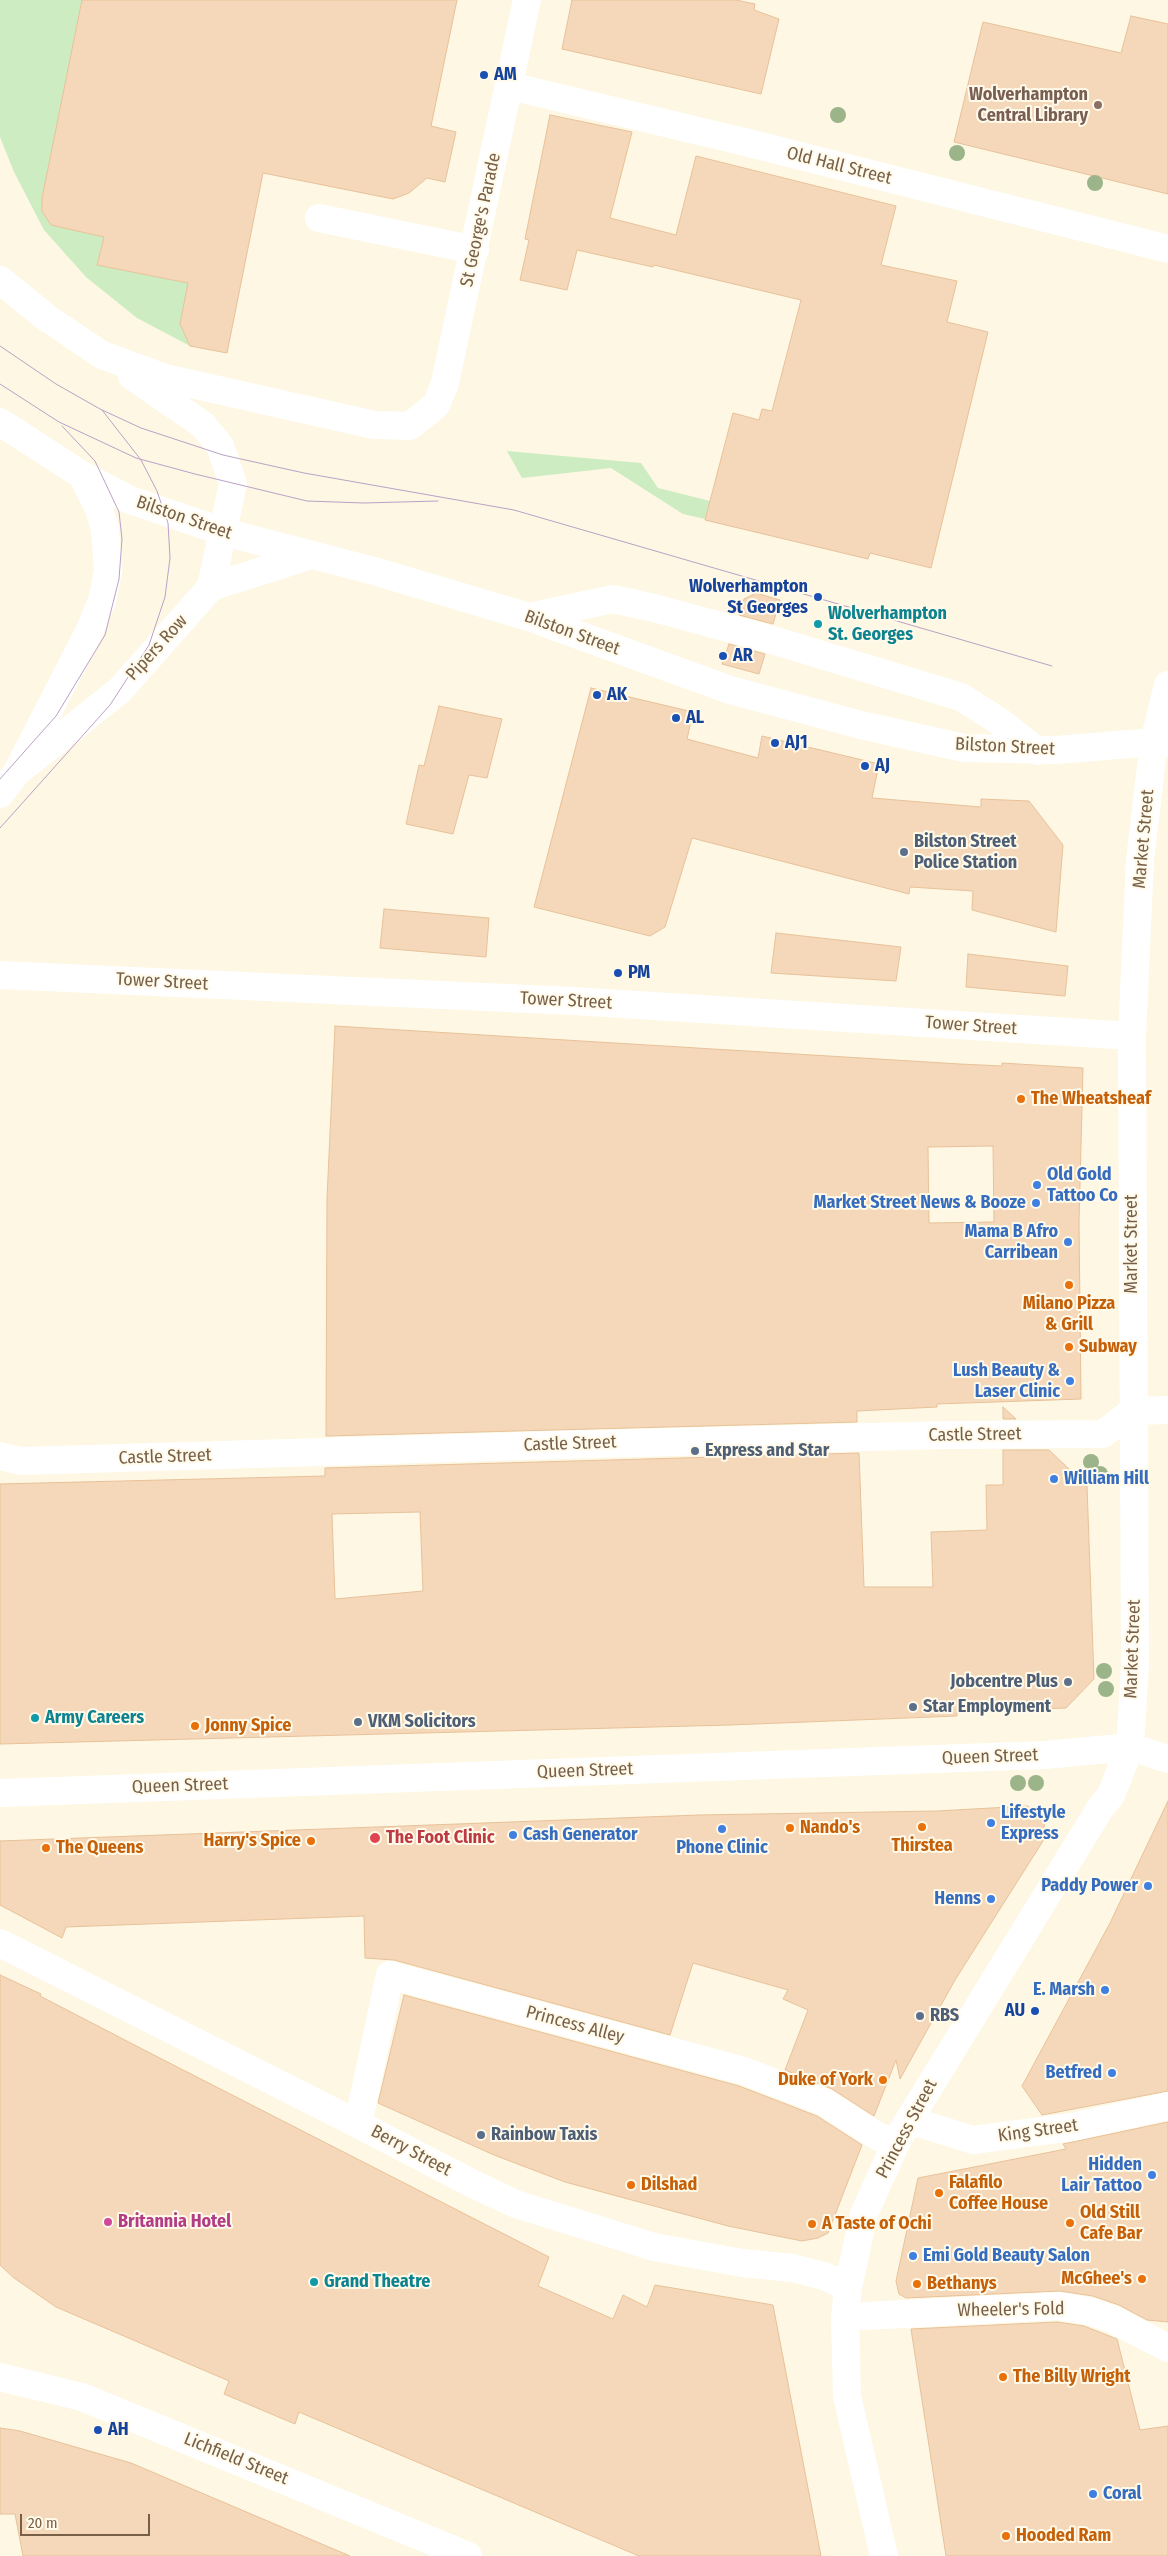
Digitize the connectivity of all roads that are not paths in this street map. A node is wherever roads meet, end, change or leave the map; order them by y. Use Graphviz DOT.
graph roads {
  1 [pos="527,0"];
  2 [pos="510,86"];
  3 [pos="319,218"];
  4 [pos="1168,249"];
  5 [pos="475,250"];
  6 [pos="0,280"];
  7 [pos="102,355"];
  8 [pos="0,422"];
  9 [pos="82,476"];
  10 [pos="224,532"];
  11 [pos="312,555"];
  12 [pos="211,587"];
  13 [pos="529,617"];
  14 [pos="1168,684"];
  15 [pos="1161,742"];
  16 [pos="1037,751"];
  17 [pos="17,772"];
  18 [pos="0,794"];
  19 [pos="0,975"];
  20 [pos="1132,1036"];
  21 [pos="1168,1410"];
  22 [pos="1133,1411"];
  23 [pos="0,1456"];
  24 [pos="1130,1747"];
  25 [pos="1168,1759"];
  26 [pos="0,1793"];
  27 [pos="0,1943"];
  28 [pos="1168,2106"];
  29 [pos="358,2124"];
  30 [pos="902,2131"];
  31 [pos="848,2286"];
  32 [pos="845,2317"];
  33 [pos="1168,2348"];
  34 [pos="0,2377"];
  35 [pos="468,2556"];
  36 [pos="884,2556"];
  1 -- 2 [label="street, St George's Parade"];
  2 -- 4 [label="street, Old Hall Street"];
  2 -- 5 [label="street, St George's Parade"];
  3 -- 5 [label="street"];
  5 -- 7 [label="street, St George's Parade"];
  6 -- 7 [label="street"];
  7 -- 10 [label="street"];
  8 -- 9 [label="street, Bilston Street"];
  9 -- 10 [label="street, Bilston Street"];
  9 -- 17 [label="street, Pipers Row"];
  10 -- 11 [label="street, Bilston Street"];
  10 -- 12 [label="street"];
  11 -- 12 [label="street"];
  11 -- 13 [label="street, Bilston Street"];
  12 -- 17 [label="street, Pipers Row"];
  13 -- 16 [label="street, Bilston Street"];
  13 -- 16 [label="street"];
  14 -- 15 [label="street, Market Street"];
  15 -- 16 [label="street, Bilston Street"];
  15 -- 20 [label="street, Market Street"];
  17 -- 18 [label="street, Pipers Row"];
  19 -- 20 [label="street, Tower Street"];
  20 -- 22 [label="street, Market Street"];
  21 -- 22 [label="street"];
  22 -- 23 [label="street, Castle Street"];
  22 -- 24 [label="street, Market Street"];
  24 -- 25 [label="street, Queen Street"];
  24 -- 26 [label="street, Queen Street"];
  24 -- 30 [label="street, Princess Street"];
  27 -- 29 [label="street, Berry Street"];
  28 -- 30 [label="street, King Street"];
  29 -- 30 [label="street, Princess Alley"];
  29 -- 31 [label="street, Berry Street"];
  30 -- 31 [label="street, Princess Street"];
  31 -- 32 [label="street, Princess Street"];
  32 -- 33 [label="street, Wheeler's Fold"];
  32 -- 36 [label="street, Princess Street"];
  34 -- 35 [label="street, Lichfield Street"];
}
